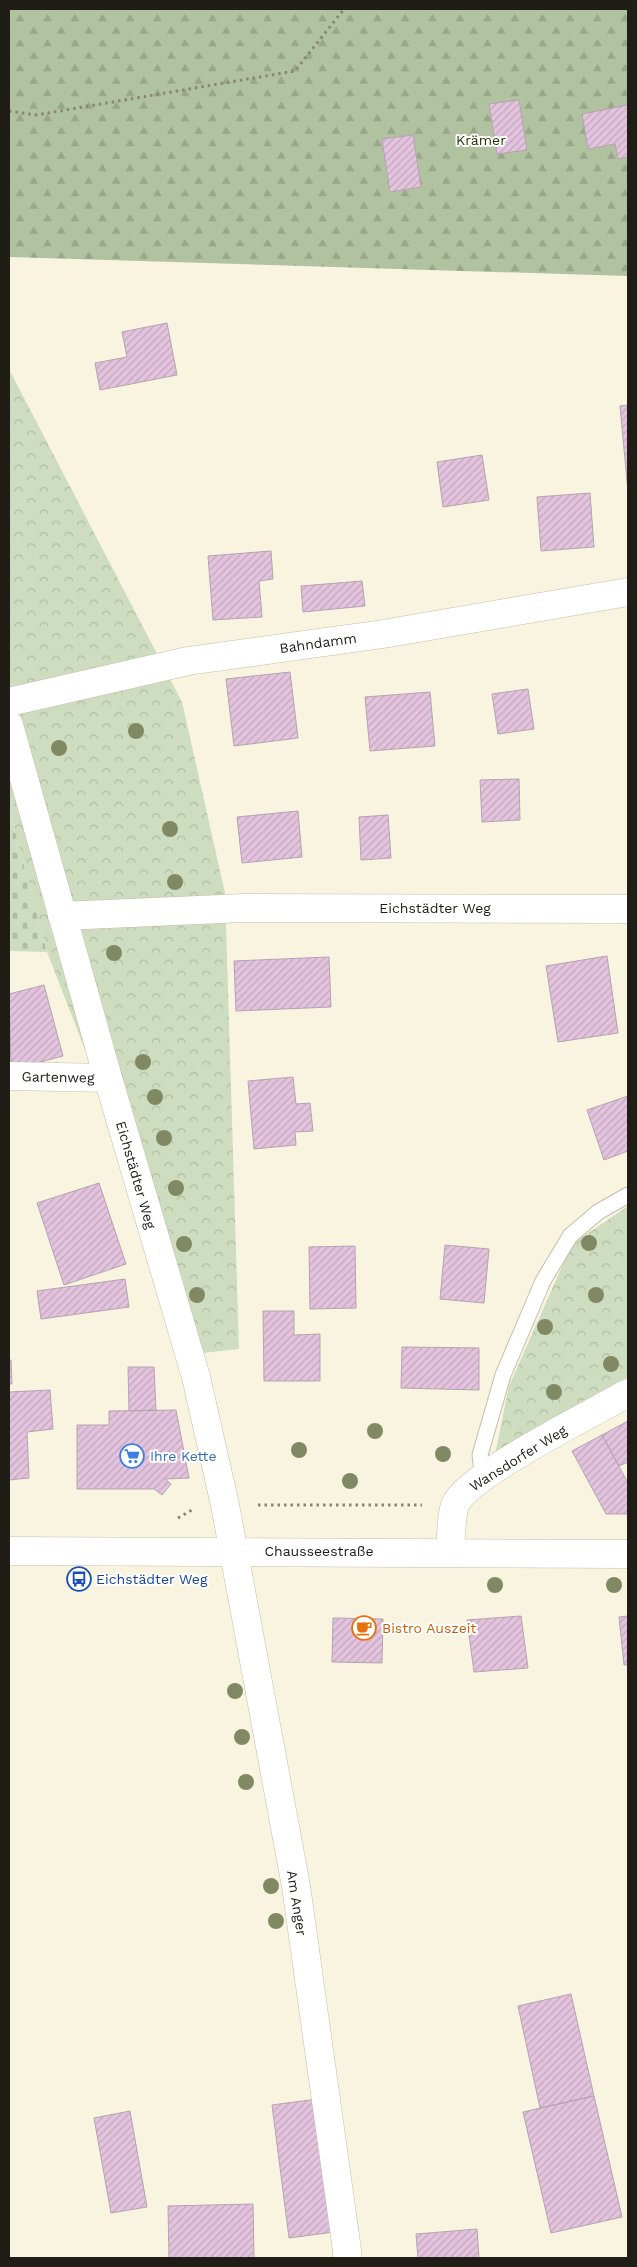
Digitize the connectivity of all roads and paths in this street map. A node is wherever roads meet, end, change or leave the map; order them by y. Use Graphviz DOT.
graph roads {
  1 [pos="344,9"];
  2 [pos="9,111"];
  3 [pos="628,592"];
  4 [pos="9,702"];
  5 [pos="9,725"];
  6 [pos="628,909"];
  7 [pos="62,916"];
  8 [pos="9,1076"];
  9 [pos="108,1078"];
  10 [pos="628,1195"];
  11 [pos="628,1393"];
  12 [pos="484,1478"];
  13 [pos="251,1505"];
  14 [pos="455,1505"];
  15 [pos="193,1509"];
  16 [pos="172,1522"];
  17 [pos="9,1551"];
  18 [pos="232,1551"];
  19 [pos="450,1552"];
  20 [pos="628,1554"];
  21 [pos="347,2258"];
  1 -- 2 [label="path"];
  3 -- 4 [label="street, Bahndamm"];
  5 -- 7 [label="street, Eichstädter Weg"];
  6 -- 7 [label="street, Eichstädter Weg"];
  7 -- 9 [label="street, Eichstädter Weg"];
  8 -- 9 [label="street, Gartenweg"];
  9 -- 18 [label="street, Eichstädter Weg"];
  10 -- 12 [label="lane"];
  11 -- 12 [label="street, Wansdorfer Weg"];
  12 -- 14 [label="street, Wansdorfer Weg"];
  13 -- 14 [label="path"];
  14 -- 19 [label="street"];
  15 -- 16 [label="path"];
  17 -- 18 [label="street, Chausseestraße"];
  18 -- 19 [label="street, Chausseestraße"];
  18 -- 21 [label="street, Am Anger"];
  19 -- 20 [label="street, Chausseestraße"];
}
